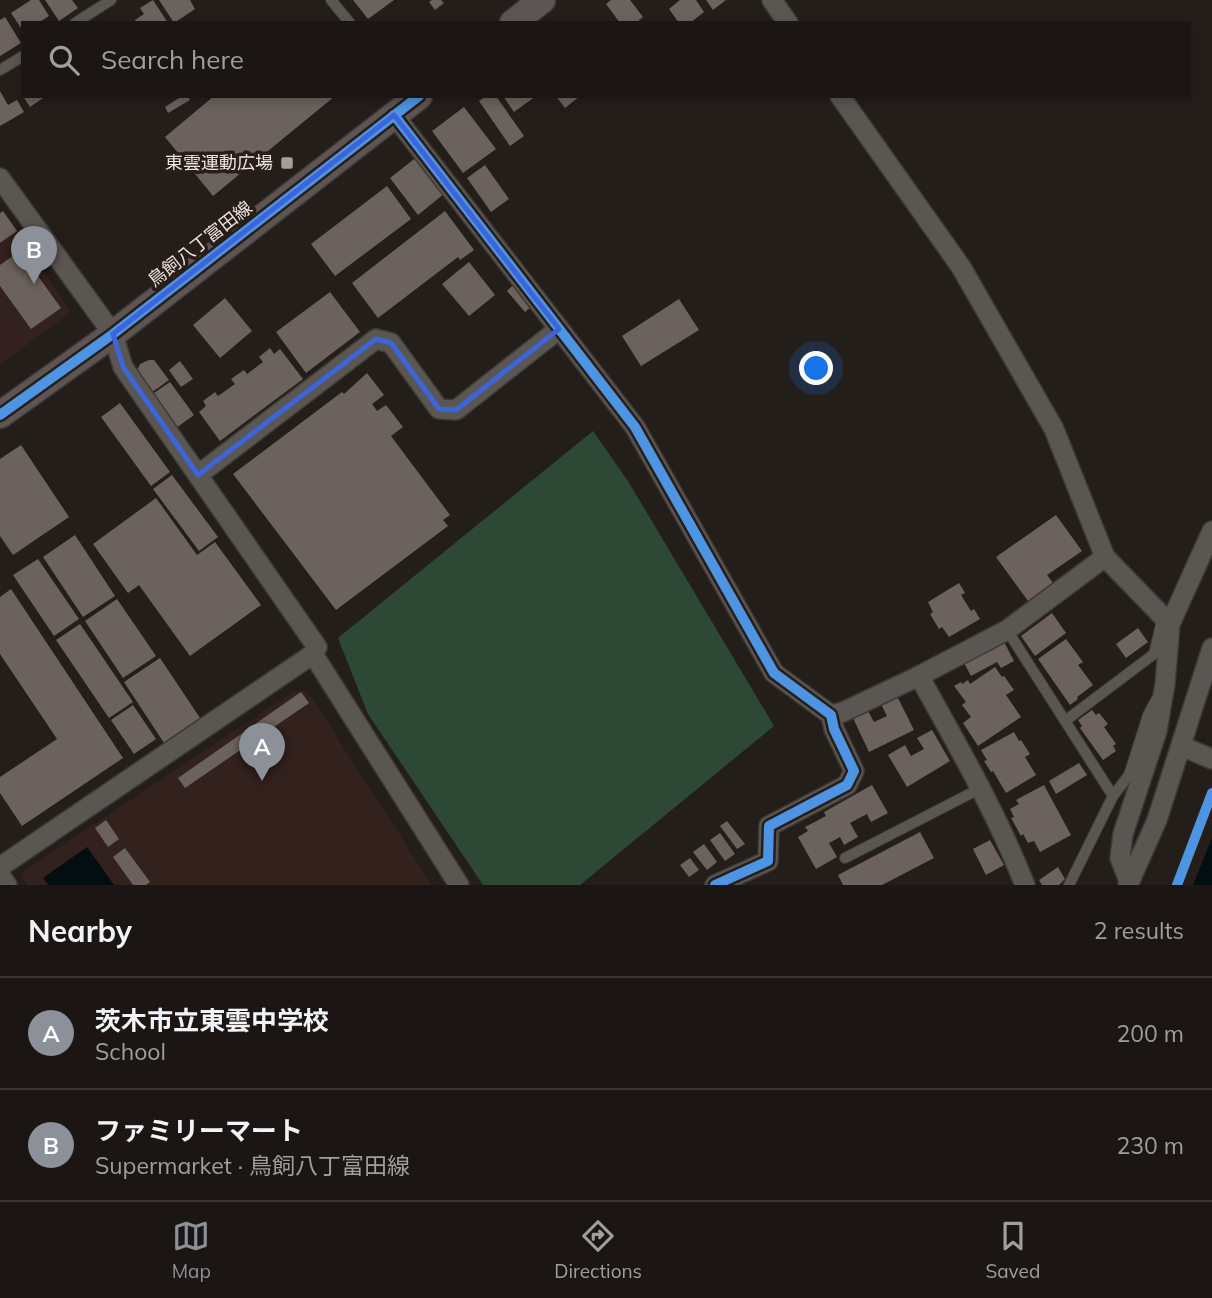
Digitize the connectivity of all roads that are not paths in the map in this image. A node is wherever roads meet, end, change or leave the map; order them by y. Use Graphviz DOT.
graph roads {
  1 [pos="111,0"];
  2 [pos="331,0"];
  3 [pos="542,0"];
  4 [pos="772,0"];
  5 [pos="78,21"];
  6 [pos="348,21"];
  7 [pos="516,21"];
  8 [pos="787,21"];
  9 [pos="21,57"];
  10 [pos="0,70"];
  11 [pos="841,98"];
  12 [pos="409,102"];
  13 [pos="2,184"];
  14 [pos="559,329"];
  15 [pos="113,334"];
  16 [pos="0,415"];
  17 [pos="198,475"];
  18 [pos="1212,531"];
  19 [pos="1105,557"];
  20 [pos="1167,620"];
  21 [pos="1007,630"];
  22 [pos="1212,648"];
  23 [pos="313,654"];
  24 [pos="919,676"];
  25 [pos="1165,684"];
  26 [pos="831,715"];
  27 [pos="1065,721"];
  28 [pos="1196,752"];
  29 [pos="981,788"];
  30 [pos="1113,796"];
  31 [pos="845,858"];
  32 [pos="0,867"];
  33 [pos="0,875"];
  34 [pos="1128,883"];
  35 [pos="7,885"];
  36 [pos="459,885"];
  37 [pos="715,885"];
  38 [pos="1025,885"];
  39 [pos="1069,885"];
  1 -- 5 [label="lane"];
  2 -- 6 [label="lane"];
  3 -- 7 [label="main road"];
  4 -- 8 [label="street"];
  9 -- 10 [label="lane"];
  11 -- 19 [label="street"];
  12 -- 14 [label="street"];
  12 -- 15 [label="main road, 鳥飼八丁富田線"];
  13 -- 15 [label="street"];
  14 -- 17 [label="street"];
  14 -- 26 [label="street"];
  15 -- 16 [label="main road, 鳥飼八丁富田線"];
  15 -- 17 [label="street"];
  17 -- 23 [label="street"];
  18 -- 20 [label="street"];
  19 -- 20 [label="street"];
  19 -- 21 [label="street"];
  20 -- 25 [label="street"];
  20 -- 27 [label="lane"];
  21 -- 24 [label="street"];
  21 -- 27 [label="lane"];
  22 -- 28 [label="street"];
  23 -- 32 [label="street"];
  23 -- 36 [label="street"];
  24 -- 26 [label="street"];
  24 -- 29 [label="street"];
  25 -- 30 [label="lane"];
  25 -- 34 [label="street"];
  26 -- 37 [label="street"];
  27 -- 30 [label="lane"];
  28 -- 34 [label="street"];
  29 -- 31 [label="lane"];
  29 -- 38 [label="street"];
  30 -- 39 [label="lane"];
  33 -- 35 [label="street"];
}
